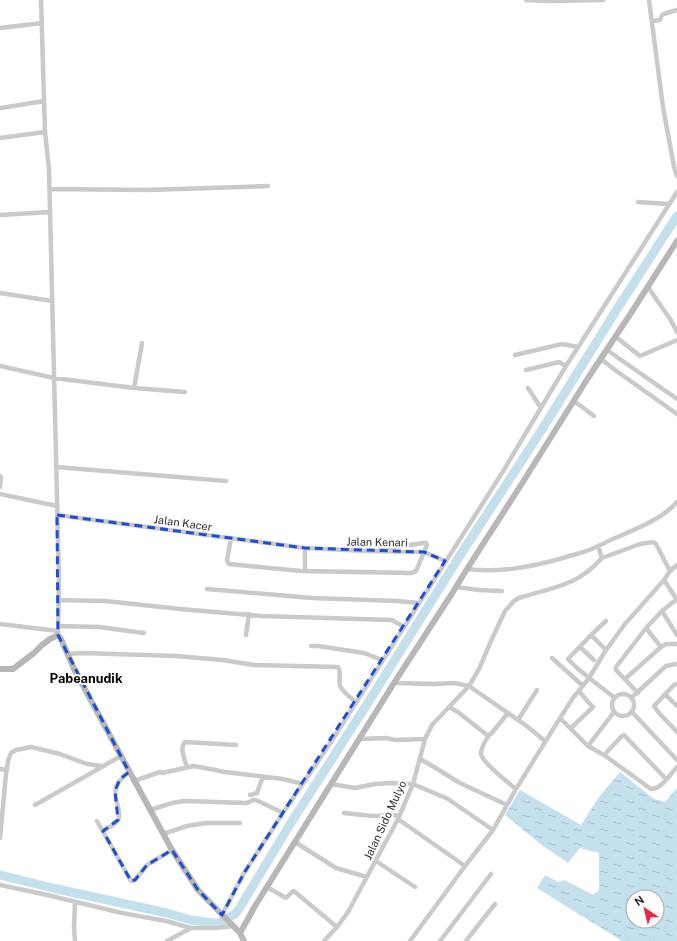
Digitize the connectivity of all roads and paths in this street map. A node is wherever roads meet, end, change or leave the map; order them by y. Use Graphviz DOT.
graph roads {
  1 [pos="41,0"];
  2 [pos="526,0"];
  3 [pos="546,0"];
  4 [pos="603,0"];
  5 [pos="649,0"];
  6 [pos="677,10"];
  7 [pos="652,21"];
  8 [pos="42,23"];
  9 [pos="0,28"];
  10 [pos="44,101"];
  11 [pos="1,108"];
  12 [pos="45,132"];
  13 [pos="0,138"];
  14 [pos="677,176"];
  15 [pos="268,186"];
  16 [pos="50,189"];
  17 [pos="677,192"];
  18 [pos="638,202"];
  19 [pos="669,204"];
  20 [pos="50,212"];
  21 [pos="0,215"];
  22 [pos="677,241"];
  23 [pos="648,287"];
  24 [pos="0,293"];
  25 [pos="52,301"];
  26 [pos="677,332"];
  27 [pos="616,337"];
  28 [pos="677,340"];
  29 [pos="142,343"];
  30 [pos="578,347"];
  31 [pos="604,354"];
  32 [pos="515,356"];
  33 [pos="0,366"];
  34 [pos="566,366"];
  35 [pos="526,370"];
  36 [pos="54,378"];
  37 [pos="134,388"];
  38 [pos="528,388"];
  39 [pos="185,392"];
  40 [pos="676,398"];
  41 [pos="574,401"];
  42 [pos="540,408"];
  43 [pos="677,414"];
  44 [pos="594,416"];
  45 [pos="56,467"];
  46 [pos="0,476"];
  47 [pos="226,481"];
  48 [pos="0,487"];
  49 [pos="0,494"];
  50 [pos="677,502"];
  51 [pos="57,506"];
  52 [pos="57,515"];
  53 [pos="231,538"];
  54 [pos="598,546"];
  55 [pos="306,548"];
  56 [pos="366,551"];
  57 [pos="424,552"];
  58 [pos="602,558"];
  59 [pos="445,561"];
  60 [pos="677,565"];
  61 [pos="467,568"];
  62 [pos="305,571"];
  63 [pos="670,571"];
  64 [pos="664,580"];
  65 [pos="456,587"];
  66 [pos="207,589"];
  67 [pos="502,591"];
  68 [pos="58,600"];
  69 [pos="677,600"];
  70 [pos="419,603"];
  71 [pos="662,611"];
  72 [pos="248,614"];
  73 [pos="606,621"];
  74 [pos="0,624"];
  75 [pos="404,627"];
  76 [pos="646,628"];
  77 [pos="58,631"];
  78 [pos="144,633"];
  79 [pos="246,635"];
  80 [pos="591,635"];
  81 [pos="677,635"];
  82 [pos="677,644"];
  83 [pos="311,646"];
  84 [pos="580,647"];
  85 [pos="661,647"];
  86 [pos="606,650"];
  87 [pos="67,654"];
  88 [pos="552,658"];
  89 [pos="382,660"];
  90 [pos="594,660"];
  91 [pos="677,664"];
  92 [pos="0,669"];
  93 [pos="589,678"];
  94 [pos="625,679"];
  95 [pos="394,682"];
  96 [pos="677,684"];
  97 [pos="469,686"];
  98 [pos="583,686"];
  99 [pos="537,690"];
  100 [pos="579,691"];
  101 [pos="638,692"];
  102 [pos="665,694"];
  103 [pos="615,698"];
  104 [pos="631,698"];
  105 [pos="356,702"];
  106 [pos="677,706"];
  107 [pos="449,707"];
  108 [pos="614,712"];
  109 [pos="632,712"];
  110 [pos="508,713"];
  111 [pos="560,718"];
  112 [pos="518,720"];
  113 [pos="570,728"];
  114 [pos="677,732"];
  115 [pos="488,735"];
  116 [pos="426,738"];
  117 [pos="359,739"];
  118 [pos="545,741"];
  119 [pos="236,746"];
  120 [pos="588,746"];
  121 [pos="604,755"];
  122 [pos="121,756"];
  123 [pos="420,759"];
  124 [pos="677,760"];
  125 [pos="101,766"];
  126 [pos="187,767"];
  127 [pos="677,767"];
  128 [pos="0,769"];
  129 [pos="7,770"];
  130 [pos="129,772"];
  131 [pos="262,776"];
  132 [pos="666,779"];
  133 [pos="134,781"];
  134 [pos="303,784"];
  135 [pos="331,784"];
  136 [pos="413,784"];
  137 [pos="516,789"];
  138 [pos="250,795"];
  139 [pos="2,797"];
  140 [pos="35,805"];
  141 [pos="507,805"];
  142 [pos="150,810"];
  143 [pos="283,813"];
  144 [pos="344,813"];
  145 [pos="399,817"];
  146 [pos="97,821"];
  147 [pos="1,822"];
  148 [pos="240,823"];
  149 [pos="493,830"];
  150 [pos="103,831"];
  151 [pos="163,834"];
  152 [pos="0,838"];
  153 [pos="295,842"];
  154 [pos="172,850"];
  155 [pos="376,860"];
  156 [pos="465,866"];
  157 [pos="491,874"];
  158 [pos="367,877"];
  159 [pos="0,885"];
  160 [pos="267,887"];
  161 [pos="415,887"];
  162 [pos="75,902"];
  163 [pos="495,904"];
  164 [pos="224,917"];
  165 [pos="234,926"];
  166 [pos="338,927"];
  167 [pos="191,928"];
  168 [pos="240,933"];
  169 [pos="75,941"];
  170 [pos="168,941"];
  171 [pos="239,941"];
  172 [pos="244,941"];
  173 [pos="324,941"];
  174 [pos="410,941"];
  175 [pos="440,941"];
  176 [pos="466,941"];
  1 -- 8 [label="street"];
  2 -- 3 [label="street"];
  3 -- 4 [label="street"];
  5 -- 7 [label="street"];
  6 -- 7 [label="street"];
  7 -- 14 [label="street"];
  8 -- 9 [label="street"];
  8 -- 10 [label="street"];
  10 -- 11 [label="street"];
  10 -- 12 [label="street"];
  12 -- 13 [label="street"];
  12 -- 16 [label="street"];
  15 -- 16 [label="street"];
  16 -- 20 [label="street"];
  17 -- 19 [label="street"];
  18 -- 19 [label="street"];
  19 -- 30 [label="street"];
  20 -- 21 [label="street"];
  20 -- 25 [label="street"];
  22 -- 23 [label="street"];
  23 -- 26 [label="street"];
  23 -- 27 [label="street"];
  24 -- 25 [label="street"];
  25 -- 36 [label="street"];
  27 -- 28 [label="street"];
  27 -- 31 [label="street"];
  29 -- 37 [label="street"];
  30 -- 32 [label="street"];
  30 -- 34 [label="street"];
  31 -- 40 [label="street"];
  31 -- 41 [label="street"];
  31 -- 43 [label="street"];
  33 -- 36 [label="street"];
  34 -- 35 [label="street"];
  34 -- 42 [label="street"];
  36 -- 37 [label="street"];
  36 -- 45 [label="street"];
  37 -- 39 [label="street"];
  38 -- 42 [label="street"];
  41 -- 44 [label="street"];
  41 -- 61 [label="street"];
  42 -- 59 [label="street"];
  45 -- 47 [label="street"];
  45 -- 51 [label="street"];
  46 -- 48 [label="street"];
  49 -- 51 [label="street"];
  50 -- 54 [label="street"];
  51 -- 52 [label="street"];
  52 -- 53 [label="street, Jalan Kacer"];
  52 -- 68 [label="street"];
  53 -- 55 [label="street, Jalan Kacer"];
  53 -- 62 [label="street"];
  54 -- 58 [label="street"];
  54 -- 61 [label="street"];
  55 -- 56 [label="street, Jalan Kenari"];
  55 -- 62 [label="street"];
  56 -- 57 [label="street, Jalan Kenari"];
  56 -- 57 [label="street"];
  57 -- 59 [label="street, Jalan Kenari"];
  57 -- 62 [label="street"];
  58 -- 63 [label="street"];
  58 -- 97 [label="street, Jalan Sido Mulyo"];
  59 -- 70 [label="street"];
  60 -- 63 [label="street"];
  61 -- 65 [label="street"];
  63 -- 64 [label="street"];
  64 -- 69 [label="street"];
  64 -- 86 [label="street"];
  65 -- 67 [label="street"];
  65 -- 95 [label="street"];
  66 -- 70 [label="street"];
  68 -- 72 [label="street"];
  68 -- 77 [label="street"];
  69 -- 71 [label="street"];
  70 -- 75 [label="street"];
  71 -- 76 [label="street"];
  71 -- 81 [label="street"];
  72 -- 75 [label="street"];
  72 -- 79 [label="street"];
  73 -- 80 [label="street"];
  74 -- 77 [label="street"];
  75 -- 89 [label="street"];
  76 -- 85 [label="street"];
  76 -- 94 [label="street"];
  77 -- 78 [label="street"];
  77 -- 87 [label="street"];
  77 -- 92 [label="street"];
  80 -- 84 [label="street"];
  80 -- 86 [label="street"];
  82 -- 85 [label="street"];
  83 -- 89 [label="street"];
  84 -- 90 [label="street"];
  84 -- 93 [label="street"];
  85 -- 94 [label="street"];
  86 -- 93 [label="street"];
  87 -- 105 [label="street"];
  87 -- 122 [label="street"];
  88 -- 98 [label="street"];
  89 -- 105 [label="street"];
  91 -- 101 [label="street"];
  93 -- 98 [label="street"];
  93 -- 103 [label="street"];
  94 -- 101 [label="street"];
  95 -- 97 [label="street"];
  95 -- 117 [label="street"];
  96 -- 102 [label="street"];
  97 -- 107 [label="street, Jalan Sido Mulyo"];
  97 -- 110 [label="street"];
  98 -- 100 [label="street"];
  99 -- 112 [label="street"];
  100 -- 111 [label="street"];
  100 -- 113 [label="street"];
  101 -- 104 [label="street"];
  102 -- 106 [label="street"];
  102 -- 114 [label="street"];
  103 -- 104 [label="street"];
  103 -- 108 [label="street"];
  104 -- 109 [label="street"];
  105 -- 134 [label="street"];
  107 -- 115 [label="street"];
  107 -- 116 [label="street, Jalan Sido Mulyo"];
  108 -- 109 [label="street"];
  108 -- 120 [label="street"];
  109 -- 124 [label="street"];
  110 -- 112 [label="street"];
  110 -- 115 [label="street"];
  111 -- 113 [label="street"];
  111 -- 118 [label="street"];
  112 -- 118 [label="street"];
  113 -- 120 [label="street"];
  115 -- 137 [label="street"];
  116 -- 117 [label="street"];
  116 -- 123 [label="street, Jalan Sido Mulyo"];
  117 -- 135 [label="street"];
  118 -- 137 [label="street"];
  119 -- 126 [label="street"];
  120 -- 121 [label="street"];
  121 -- 132 [label="street"];
  121 -- 132 [label="street"];
  122 -- 125 [label="street"];
  122 -- 130 [label="street"];
  123 -- 136 [label="street, Jalan Sido Mulyo"];
  123 -- 141 [label="street"];
  125 -- 129 [label="street"];
  125 -- 140 [label="street"];
  126 -- 131 [label="street"];
  126 -- 133 [label="street"];
  127 -- 132 [label="street"];
  128 -- 129 [label="street"];
  129 -- 139 [label="street"];
  130 -- 133 [label="street"];
  130 -- 150 [label="street"];
  131 -- 134 [label="street"];
  131 -- 138 [label="street"];
  133 -- 142 [label="street"];
  134 -- 143 [label="street"];
  135 -- 136 [label="street"];
  135 -- 153 [label="street"];
  136 -- 145 [label="street, Jalan Sido Mulyo"];
  136 -- 149 [label="street"];
  137 -- 141 [label="street"];
  139 -- 147 [label="street"];
  141 -- 149 [label="street"];
  142 -- 143 [label="street"];
  142 -- 151 [label="street"];
  143 -- 164 [label="street"];
  144 -- 145 [label="street"];
  145 -- 155 [label="street, Jalan Sido Mulyo"];
  145 -- 156 [label="street"];
  146 -- 150 [label="street"];
  147 -- 152 [label="street"];
  148 -- 151 [label="street"];
  149 -- 156 [label="street"];
  150 -- 154 [label="street"];
  151 -- 154 [label="street"];
  153 -- 158 [label="street"];
  153 -- 160 [label="street"];
  154 -- 164 [label="street"];
  155 -- 158 [label="street, Jalan Sido Mulyo"];
  155 -- 161 [label="street"];
  156 -- 174 [label="street"];
  157 -- 175 [label="street"];
  158 -- 166 [label="street, Jalan Sido Mulyo"];
  159 -- 162 [label="street"];
  160 -- 166 [label="street"];
  160 -- 168 [label="street"];
  162 -- 167 [label="street"];
  162 -- 169 [label="street"];
  163 -- 176 [label="street"];
  164 -- 165 [label="street"];
  165 -- 167 [label="street"];
  165 -- 168 [label="street"];
  166 -- 173 [label="street, Jalan Sido Mulyo"];
  167 -- 170 [label="street"];
  168 -- 171 [label="street"];
  168 -- 172 [label="street"];
}
